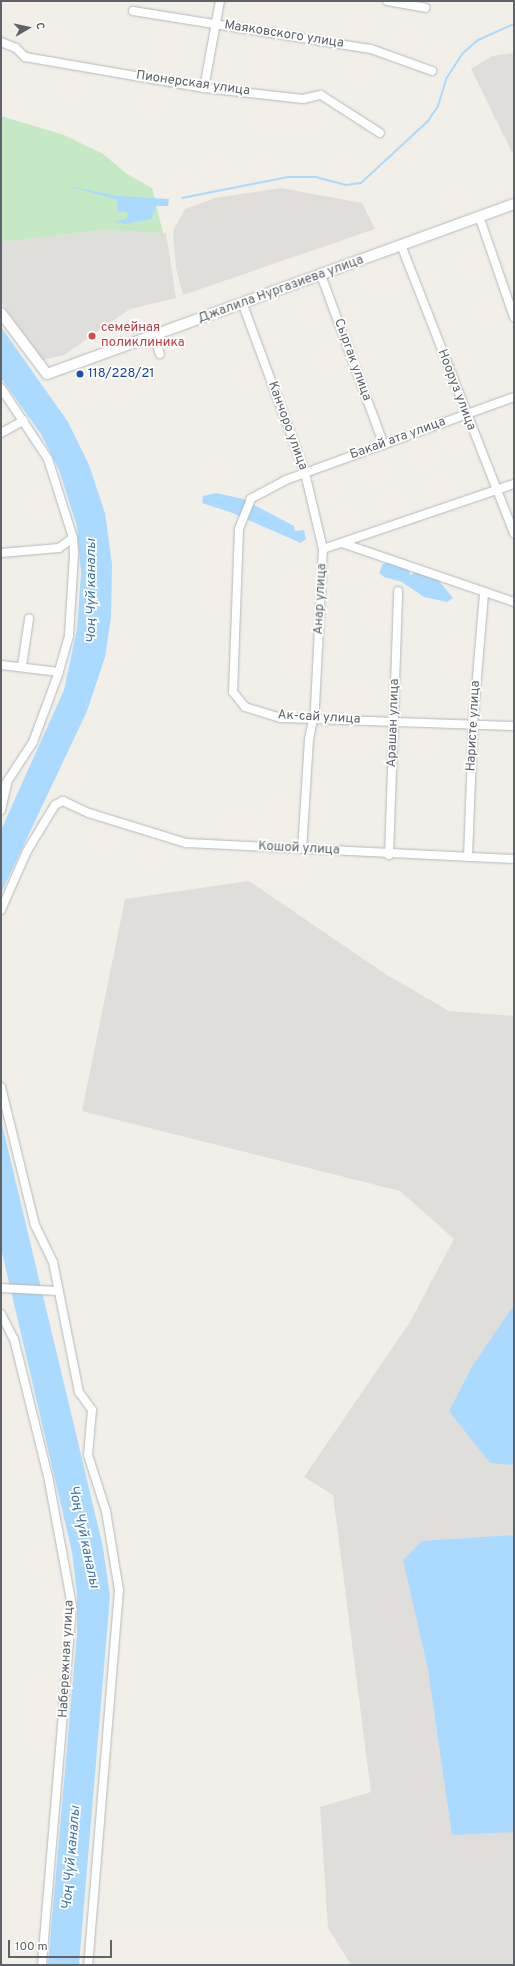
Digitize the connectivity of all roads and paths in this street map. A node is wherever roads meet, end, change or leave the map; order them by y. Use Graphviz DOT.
graph roads {
  1 [pos="220,1"];
  2 [pos="387,1"];
  3 [pos="425,8"];
  4 [pos="133,11"];
  5 [pos="216,24"];
  6 [pos="1,42"];
  7 [pos="432,71"];
  8 [pos="204,88"];
  9 [pos="380,133"];
  10 [pos="514,204"];
  11 [pos="478,216"];
  12 [pos="401,245"];
  13 [pos="321,275"];
  14 [pos="242,305"];
  15 [pos="1,313"];
  16 [pos="514,317"];
  17 [pos="154,336"];
  18 [pos="160,354"];
  19 [pos="1,388"];
  20 [pos="514,396"];
  21 [pos="466,415"];
  22 [pos="24,420"];
  23 [pos="1,433"];
  24 [pos="384,445"];
  25 [pos="305,473"];
  26 [pos="514,484"];
  27 [pos="496,490"];
  28 [pos="514,534"];
  29 [pos="73,538"];
  30 [pos="342,543"];
  31 [pos="324,549"];
  32 [pos="1,553"];
  33 [pos="398,591"];
  34 [pos="484,594"];
  35 [pos="514,602"];
  36 [pos="29,619"];
  37 [pos="22,666"];
  38 [pos="1,667"];
  39 [pos="59,672"];
  40 [pos="313,719"];
  41 [pos="394,721"];
  42 [pos="473,725"];
  43 [pos="514,726"];
  44 [pos="7,780"];
  45 [pos="1,791"];
  46 [pos="1,810"];
  47 [pos="302,849"];
  48 [pos="389,855"];
  49 [pos="468,857"];
  50 [pos="514,859"];
  51 [pos="1,910"];
  52 [pos="1,1087"];
  53 [pos="1,1288"];
  54 [pos="53,1291"];
  55 [pos="1,1314"];
  56 [pos="42,1965"];
  57 [pos="88,1965"];
  1 -- 5 [label="street"];
  2 -- 3 [label="street"];
  4 -- 5 [label="street, Маяковского улица"];
  5 -- 7 [label="street, Маяковского улица"];
  5 -- 8 [label="street"];
  6 -- 8 [label="street, Пионерская улица"];
  8 -- 9 [label="street, Пионерская улица"];
  10 -- 11 [label="street, Джалила Нургазиева улица"];
  11 -- 12 [label="street, Джалила Нургазиева улица"];
  11 -- 16 [label="street"];
  12 -- 13 [label="street, Джалила Нургазиева улица"];
  12 -- 21 [label="street, Нооруз улица"];
  13 -- 14 [label="street, Джалила Нургазиева улица"];
  13 -- 24 [label="street, Сыргак улица"];
  14 -- 17 [label="street, Джалила Нургазиева улица"];
  14 -- 25 [label="street, Канчоро улица"];
  15 -- 17 [label="street, Джалила Нургазиева улица"];
  17 -- 18 [label="street"];
  19 -- 22 [label="street"];
  20 -- 21 [label="street, Бакай ата улица"];
  21 -- 24 [label="street, Бакай ата улица"];
  21 -- 27 [label="street, Нооруз улица"];
  22 -- 23 [label="street"];
  22 -- 29 [label="street"];
  24 -- 25 [label="street, Бакай ата улица"];
  25 -- 31 [label="street, Канчоро улица"];
  25 -- 40 [label="street, Ак-сай улица"];
  26 -- 27 [label="street, Анар улица"];
  27 -- 28 [label="street, Нооруз улица"];
  27 -- 30 [label="street, Анар улица"];
  29 -- 32 [label="street"];
  29 -- 39 [label="street"];
  30 -- 31 [label="street, Анар улица"];
  30 -- 34 [label="street"];
  31 -- 40 [label="street, Анар улица"];
  33 -- 41 [label="street, Арашан улица"];
  34 -- 35 [label="street"];
  34 -- 42 [label="street, Наристе улица"];
  36 -- 37 [label="street"];
  37 -- 38 [label="street"];
  37 -- 39 [label="street"];
  39 -- 44 [label="street"];
  40 -- 41 [label="street, Ак-сай улица"];
  40 -- 47 [label="street, Анар улица"];
  41 -- 42 [label="street, Ак-сай улица"];
  41 -- 48 [label="street, Арашан улица"];
  42 -- 43 [label="street, Ак-сай улица"];
  42 -- 49 [label="street, Наристе улица"];
  44 -- 45 [label="street"];
  44 -- 46 [label="street"];
  47 -- 48 [label="street, Кошой улица"];
  47 -- 51 [label="street, Кошой улица"];
  48 -- 49 [label="street, Кошой улица"];
  49 -- 50 [label="street, Кошой улица"];
  52 -- 54 [label="street"];
  53 -- 54 [label="street"];
  54 -- 57 [label="street"];
  55 -- 56 [label="street, Набережная улица"];
}
